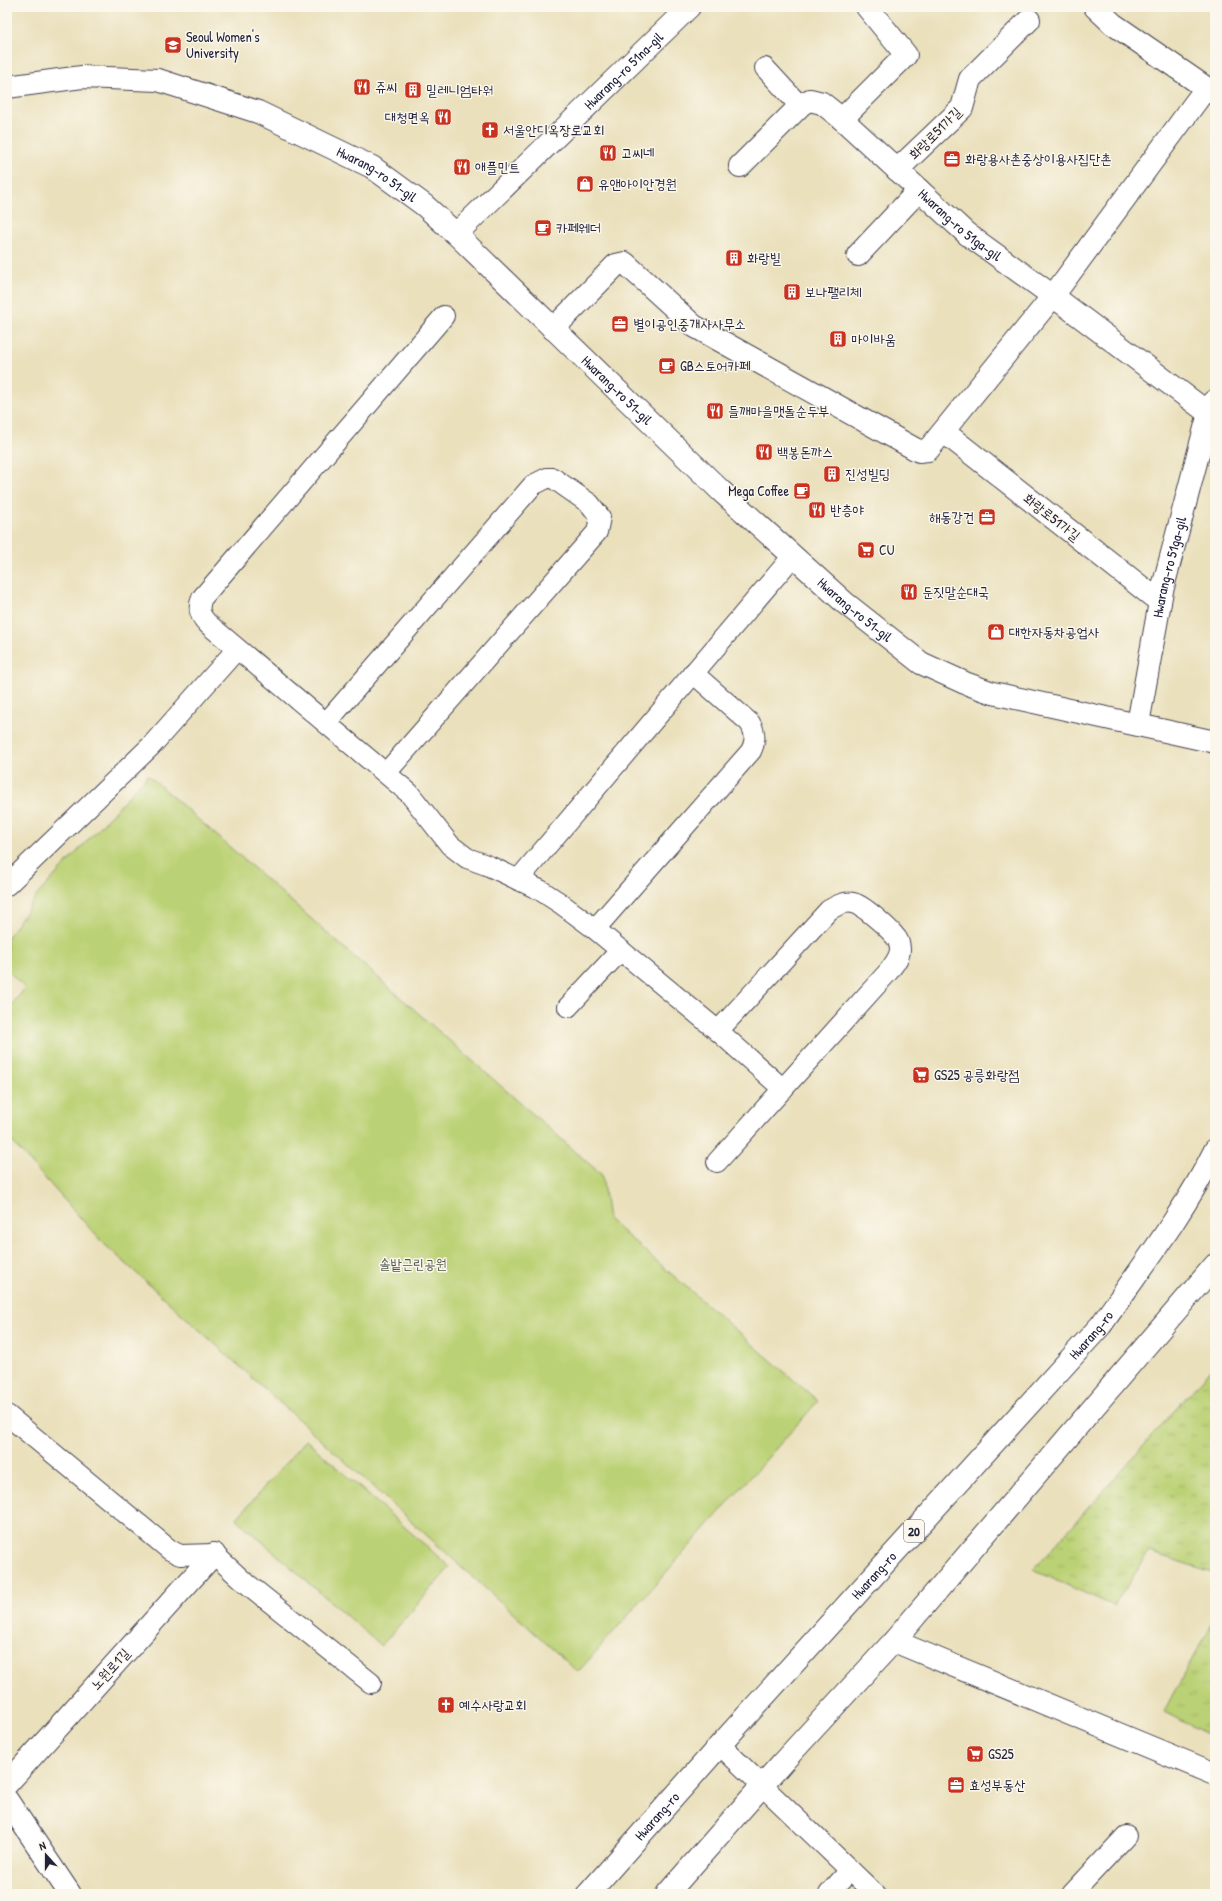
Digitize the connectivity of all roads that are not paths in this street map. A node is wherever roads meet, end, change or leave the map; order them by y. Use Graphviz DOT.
graph roads {
  1 [pos="688,7"];
  2 [pos="867,7"];
  3 [pos="1095,7"];
  4 [pos="1029,20"];
  5 [pos="765,68"];
  6 [pos="7,87"];
  7 [pos="1211,91"];
  8 [pos="800,106"];
  9 [pos="842,119"];
  10 [pos="740,166"];
  11 [pos="897,170"];
  12 [pos="919,190"];
  13 [pos="456,234"];
  14 [pos="858,255"];
  15 [pos="1053,296"];
  16 [pos="444,316"];
  17 [pos="554,329"];
  18 [pos="1213,410"];
  19 [pos="944,432"];
  20 [pos="793,556"];
  21 [pos="1160,602"];
  22 [pos="237,649"];
  23 [pos="693,673"];
  24 [pos="326,723"];
  25 [pos="1138,724"];
  26 [pos="1215,742"];
  27 [pos="386,773"];
  28 [pos="518,880"];
  29 [pos="7,885"];
  30 [pos="595,929"];
  31 [pos="621,950"];
  32 [pos="568,1007"];
  33 [pos="718,1031"];
  34 [pos="783,1089"];
  35 [pos="1215,1150"];
  36 [pos="717,1162"];
  37 [pos="1215,1265"];
  38 [pos="7,1415"];
  39 [pos="214,1554"];
  40 [pos="894,1641"];
  41 [pos="371,1683"];
  42 [pos="720,1745"];
  43 [pos="1215,1774"];
  44 [pos="7,1784"];
  45 [pos="763,1786"];
  46 [pos="7,1800"];
  47 [pos="1126,1836"];
  48 [pos="850,1870"];
  49 [pos="70,1894"];
  50 [pos="588,1894"];
  51 [pos="667,1894"];
  52 [pos="829,1894"];
  53 [pos="875,1894"];
  54 [pos="1072,1894"];
  1 -- 13 [label="street, Hwarang-ro 51na-gil"];
  2 -- 9 [label="street"];
  3 -- 7 [label="street"];
  4 -- 11 [label="street, 화랑로51가길"];
  5 -- 8 [label="lane"];
  6 -- 13 [label="street, Hwarang-ro 51-gil"];
  7 -- 15 [label="street"];
  8 -- 9 [label="street"];
  8 -- 10 [label="street"];
  9 -- 11 [label="street, Hwarang-ro 51ga-gil"];
  11 -- 12 [label="street, Hwarang-ro 51ga-gil"];
  12 -- 14 [label="street"];
  12 -- 15 [label="street, Hwarang-ro 51ga-gil"];
  13 -- 17 [label="street, Hwarang-ro 51-gil"];
  15 -- 18 [label="street, Hwarang-ro 51ga-gil"];
  15 -- 19 [label="street"];
  16 -- 22 [label="lane"];
  17 -- 19 [label="street"];
  17 -- 20 [label="street, Hwarang-ro 51-gil"];
  18 -- 21 [label="street, Hwarang-ro 51ga-gil"];
  19 -- 21 [label="street, 화랑로51가길"];
  20 -- 23 [label="lane"];
  20 -- 25 [label="street, Hwarang-ro 51-gil"];
  21 -- 25 [label="street, Hwarang-ro 51ga-gil"];
  22 -- 24 [label="lane"];
  22 -- 29 [label="lane"];
  23 -- 28 [label="lane"];
  23 -- 30 [label="lane"];
  24 -- 27 [label="lane"];
  24 -- 27 [label="lane"];
  25 -- 26 [label="street, Hwarang-ro 51-gil"];
  27 -- 28 [label="lane"];
  28 -- 30 [label="lane"];
  30 -- 31 [label="lane"];
  31 -- 32 [label="lane"];
  31 -- 33 [label="lane"];
  33 -- 34 [label="lane"];
  33 -- 34 [label="lane"];
  34 -- 36 [label="lane"];
  35 -- 42 [label="street, Hwarang-ro / 20"];
  37 -- 40 [label="street"];
  38 -- 39 [label="lane"];
  39 -- 41 [label="lane"];
  39 -- 44 [label="street, 노원로1길"];
  40 -- 43 [label="street"];
  40 -- 45 [label="street"];
  42 -- 45 [label="lane"];
  42 -- 50 [label="street, Hwarang-ro / 20"];
  45 -- 48 [label="lane"];
  45 -- 51 [label="street"];
  46 -- 49 [label="street"];
  47 -- 54 [label="lane"];
  48 -- 52 [label="lane"];
  48 -- 53 [label="lane"];
}
